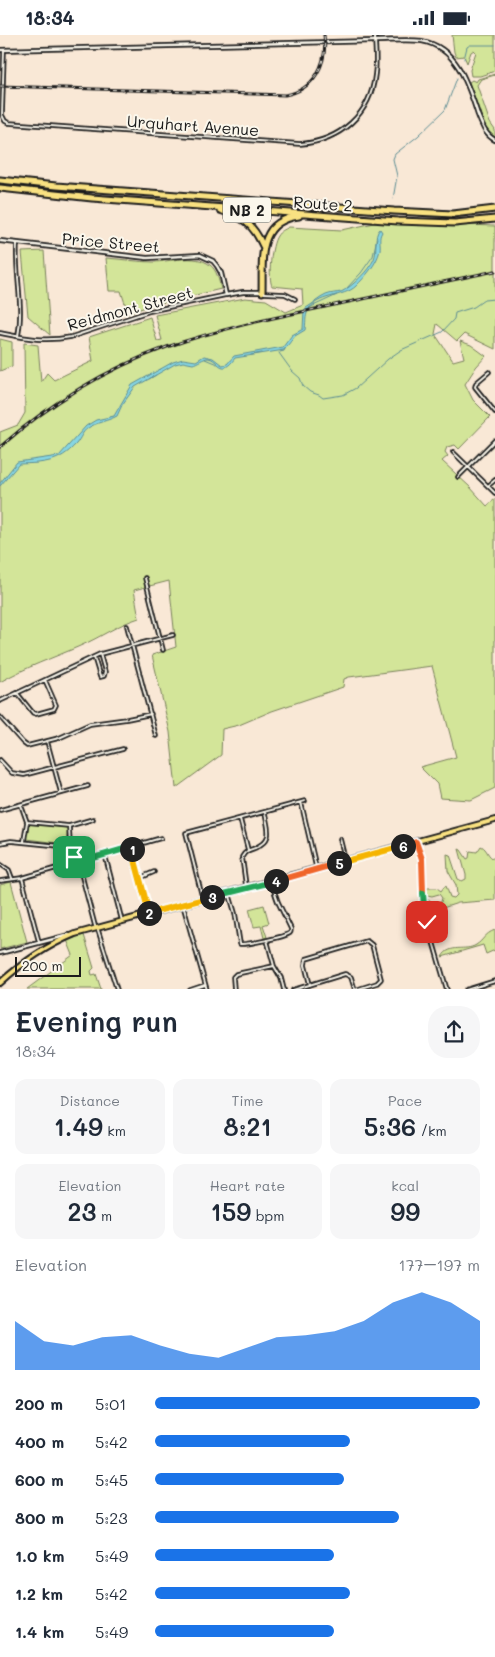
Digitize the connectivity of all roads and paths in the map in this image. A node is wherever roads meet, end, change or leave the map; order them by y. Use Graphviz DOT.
graph roads {
  1 [pos="375,35"];
  2 [pos="375,41"];
  3 [pos="2,50"];
  4 [pos="495,140"];
  5 [pos="0,180"];
  6 [pos="0,188"];
  7 [pos="196,206"];
  8 [pos="495,209"];
  9 [pos="327,216"];
  10 [pos="495,219"];
  11 [pos="0,241"];
  12 [pos="17,244"];
  13 [pos="263,247"];
  14 [pos="262,292"];
  15 [pos="226,295"];
  16 [pos="295,299"];
  17 [pos="0,333"];
  18 [pos="18,337"];
  19 [pos="489,371"];
  20 [pos="495,412"];
  21 [pos="495,440"];
  22 [pos="453,452"];
  23 [pos="468,467"];
  24 [pos="458,477"];
  25 [pos="495,480"];
  26 [pos="488,486"];
  27 [pos="495,493"];
  28 [pos="146,578"];
  29 [pos="127,626"];
  30 [pos="173,635"];
  31 [pos="160,638"];
  32 [pos="133,645"];
  33 [pos="163,650"];
  34 [pos="100,654"];
  35 [pos="94,657"];
  36 [pos="45,680"];
  37 [pos="17,693"];
  38 [pos="0,701"];
  39 [pos="151,714"];
  40 [pos="0,717"];
  41 [pos="156,735"];
  42 [pos="47,741"];
  43 [pos="123,749"];
  44 [pos="0,760"];
  45 [pos="54,768"];
  46 [pos="88,786"];
  47 [pos="61,793"];
  48 [pos="305,801"];
  49 [pos="301,802"];
  50 [pos="21,805"];
  51 [pos="0,810"];
  52 [pos="264,812"];
  53 [pos="93,819"];
  54 [pos="240,819"];
  55 [pos="495,820"];
  56 [pos="27,822"];
  57 [pos="69,826"];
  58 [pos="161,838"];
  59 [pos="340,839"];
  60 [pos="24,841"];
  61 [pos="416,842"];
  62 [pos="0,843"];
  63 [pos="70,847"];
  64 [pos="131,847"];
  65 [pos="248,850"];
  66 [pos="105,855"];
  67 [pos="346,862"];
  68 [pos="76,863"];
  69 [pos="0,864"];
  70 [pos="317,870"];
  71 [pos="154,872"];
  72 [pos="12,878"];
  73 [pos="22,878"];
  74 [pos="140,878"];
  75 [pos="0,881"];
  76 [pos="271,882"];
  77 [pos="247,888"];
  78 [pos="229,893"];
  79 [pos="203,900"];
  80 [pos="183,905"];
  81 [pos="149,913"];
  82 [pos="122,921"];
  83 [pos="96,927"];
  84 [pos="75,934"];
  85 [pos="266,939"];
  86 [pos="39,942"];
  87 [pos="41,950"];
  88 [pos="0,953"];
  89 [pos="274,966"];
  90 [pos="495,981"];
  91 [pos="0,983"];
  92 [pos="205,985"];
  93 [pos="310,985"];
  94 [pos="117,989"];
  95 [pos="190,989"];
  96 [pos="207,989"];
  97 [pos="234,989"];
  98 [pos="284,989"];
  99 [pos="293,989"];
  100 [pos="355,989"];
  101 [pos="446,989"];
  102 [pos="466,989"];
  1 -- 2 [label="street, Urquhart Avenue"];
  2 -- 3 [label="street"];
  2 -- 3 [label="street, Urquhart Avenue"];
  2 -- 4 [label="street"];
  5 -- 8 [label="highway, Route 2 / NB 2"];
  6 -- 7 [label="highway, Route 2 / NB 2"];
  7 -- 9 [label="highway, Route 2 / NB 2"];
  7 -- 13 [label="highway"];
  9 -- 10 [label="highway, Route 2 / NB 2"];
  9 -- 13 [label="highway"];
  11 -- 12 [label="street, Price Street"];
  12 -- 15 [label="street, Price Street"];
  12 -- 18 [label="street"];
  13 -- 14 [label="highway"];
  14 -- 15 [label="street, Reidmont Street"];
  14 -- 16 [label="street, Reidmont Street"];
  15 -- 18 [label="street, Reidmont Street"];
  17 -- 18 [label="street, Reidmont Street"];
  19 -- 20 [label="street"];
  21 -- 23 [label="street"];
  22 -- 23 [label="street"];
  23 -- 24 [label="street"];
  23 -- 26 [label="street"];
  25 -- 26 [label="street"];
  26 -- 27 [label="street"];
  28 -- 31 [label="street"];
  29 -- 32 [label="street"];
  30 -- 31 [label="street"];
  31 -- 32 [label="street"];
  31 -- 33 [label="street"];
  32 -- 34 [label="street"];
  32 -- 39 [label="street"];
  34 -- 35 [label="street"];
  34 -- 35 [label="street"];
  35 -- 36 [label="street"];
  36 -- 37 [label="street"];
  36 -- 37 [label="street"];
  37 -- 38 [label="street"];
  39 -- 41 [label="street"];
  39 -- 42 [label="street"];
  40 -- 42 [label="street"];
  42 -- 45 [label="street"];
  43 -- 45 [label="street"];
  44 -- 45 [label="street"];
  45 -- 47 [label="street"];
  46 -- 47 [label="street"];
  47 -- 50 [label="street"];
  48 -- 49 [label="street"];
  49 -- 52 [label="street"];
  49 -- 70 [label="street"];
  50 -- 51 [label="street"];
  50 -- 56 [label="street"];
  52 -- 54 [label="street"];
  52 -- 65 [label="street"];
  53 -- 57 [label="street"];
  54 -- 65 [label="street"];
  54 -- 79 [label="street"];
  55 -- 61 [label="main road"];
  56 -- 57 [label="street"];
  56 -- 60 [label="street"];
  57 -- 63 [label="street"];
  58 -- 64 [label="street"];
  59 -- 67 [label="street"];
  60 -- 62 [label="street"];
  60 -- 63 [label="street"];
  61 -- 67 [label="main road"];
  61 -- 101 [label="street"];
  63 -- 68 [label="street"];
  64 -- 66 [label="street"];
  64 -- 74 [label="street"];
  65 -- 77 [label="street"];
  66 -- 68 [label="street"];
  66 -- 82 [label="street"];
  67 -- 70 [label="main road"];
  68 -- 73 [label="street"];
  68 -- 83 [label="street"];
  69 -- 72 [label="street"];
  70 -- 76 [label="main road"];
  71 -- 74 [label="street"];
  72 -- 73 [label="street"];
  72 -- 75 [label="street"];
  73 -- 86 [label="street"];
  74 -- 81 [label="street"];
  76 -- 77 [label="main road"];
  76 -- 85 [label="street"];
  77 -- 78 [label="main road"];
  78 -- 79 [label="main road"];
  78 -- 85 [label="street"];
  79 -- 80 [label="main road"];
  80 -- 81 [label="main road"];
  80 -- 92 [label="street"];
  81 -- 82 [label="main road"];
  82 -- 83 [label="main road"];
  83 -- 84 [label="main road"];
  83 -- 94 [label="street"];
  84 -- 86 [label="street"];
  84 -- 87 [label="main road"];
  85 -- 89 [label="street"];
  86 -- 87 [label="street"];
  86 -- 88 [label="street"];
  87 -- 91 [label="main road"];
  89 -- 97 [label="street"];
  89 -- 98 [label="street"];
  90 -- 102 [label="street"];
  92 -- 95 [label="street"];
  92 -- 96 [label="street"];
  93 -- 99 [label="street"];
  93 -- 100 [label="street"];
  93 -- 100 [label="street"];
}
